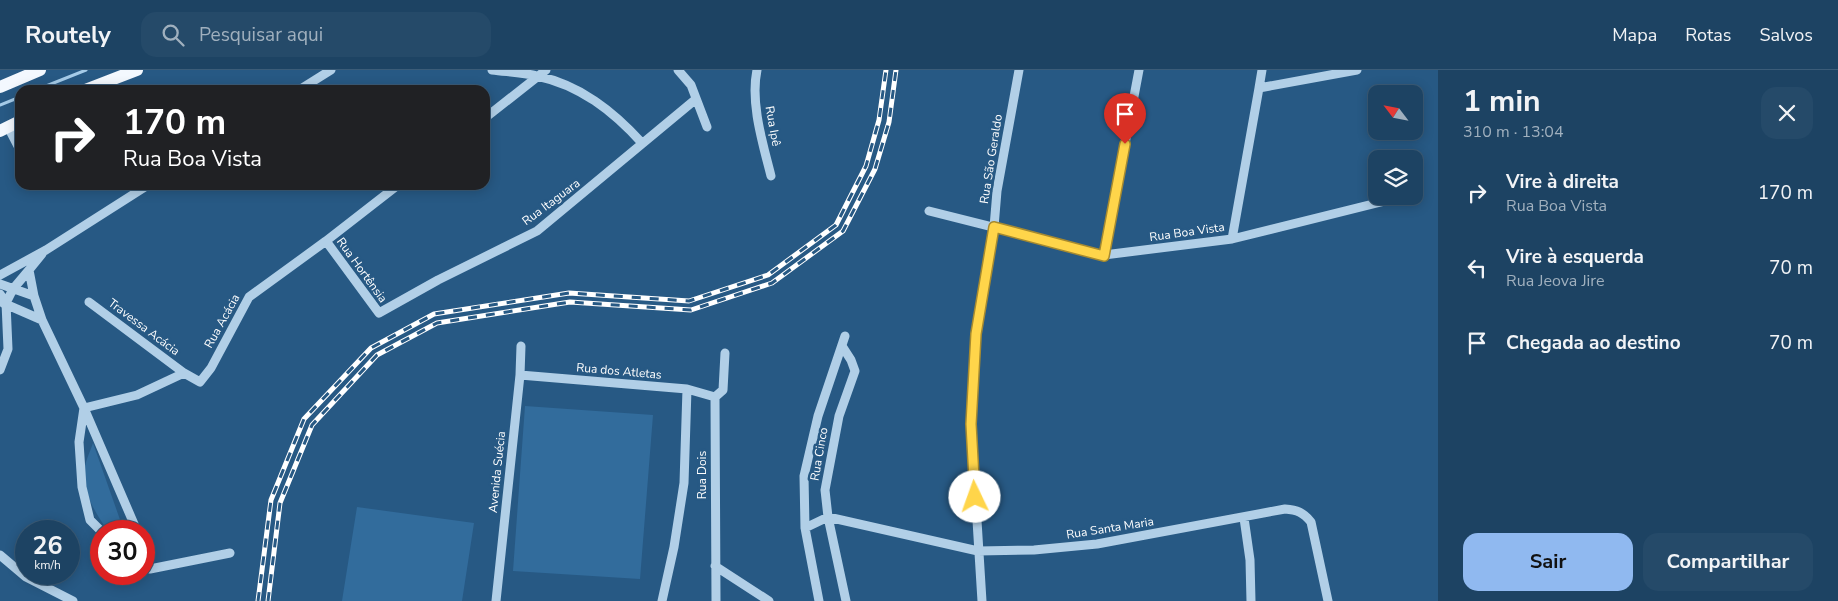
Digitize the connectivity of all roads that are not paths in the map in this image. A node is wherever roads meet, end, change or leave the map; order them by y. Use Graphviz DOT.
graph roads {
  1 [pos="40,70"];
  2 [pos="137,70"];
  3 [pos="332,70"];
  4 [pos="492,70"];
  5 [pos="678,70"];
  6 [pos="752,70"];
  7 [pos="1019,70"];
  8 [pos="1139,70"];
  9 [pos="1262,70"];
  10 [pos="1357,70"];
  11 [pos="542,73"];
  12 [pos="98,85"];
  13 [pos="307,85"];
  14 [pos="0,87"];
  15 [pos="1259,88"];
  16 [pos="696,99"];
  17 [pos="490,114"];
  18 [pos="708,127"];
  19 [pos="4,129"];
  20 [pos="15,143"];
  21 [pos="642,143"];
  22 [pos="771,176"];
  23 [pos="140,190"];
  24 [pos="392,190"];
  25 [pos="1369,205"];
  26 [pos="929,211"];
  27 [pos="994,227"];
  28 [pos="1232,239"];
  29 [pos="326,241"];
  30 [pos="46,250"];
  31 [pos="1104,256"];
  32 [pos="29,270"];
  33 [pos="0,275"];
  34 [pos="0,284"];
  35 [pos="13,289"];
  36 [pos="0,294"];
  37 [pos="34,296"];
  38 [pos="89,302"];
  39 [pos="3,303"];
  40 [pos="379,313"];
  41 [pos="42,320"];
  42 [pos="845,336"];
  43 [pos="521,346"];
  44 [pos="842,346"];
  45 [pos="724,353"];
  46 [pos="0,370"];
  47 [pos="184,373"];
  48 [pos="520,375"];
  49 [pos="687,389"];
  50 [pos="715,397"];
  51 [pos="84,408"];
  52 [pos="828,517"];
  53 [pos="1244,518"];
  54 [pos="90,520"];
  55 [pos="132,520"];
  56 [pos="805,528"];
  57 [pos="978,551"];
  58 [pos="230,553"];
  59 [pos="0,555"];
  60 [pos="155,565"];
  61 [pos="715,566"];
  62 [pos="73,601"];
  63 [pos="496,601"];
  64 [pos="662,601"];
  65 [pos="716,601"];
  66 [pos="769,601"];
  67 [pos="819,601"];
  68 [pos="846,601"];
  69 [pos="982,601"];
  70 [pos="1251,601"];
  71 [pos="1328,601"];
  1 -- 14 [label="main road"];
  2 -- 12 [label="main road"];
  3 -- 13 [label="street"];
  4 -- 11 [label="street"];
  5 -- 16 [label="street"];
  6 -- 22 [label="street, Rua Ipê"];
  7 -- 27 [label="street, Rua São Geraldo"];
  8 -- 31 [label="street"];
  9 -- 15 [label="street, Rua Boa Vista"];
  10 -- 15 [label="street"];
  11 -- 17 [label="street"];
  11 -- 21 [label="street"];
  15 -- 28 [label="street, Rua Boa Vista"];
  16 -- 18 [label="street"];
  16 -- 21 [label="street, Rua Itaguara"];
  19 -- 20 [label="street"];
  21 -- 40 [label="street, Rua Itaguara"];
  23 -- 30 [label="street"];
  24 -- 29 [label="street, Rua Acácia"];
  25 -- 28 [label="street"];
  26 -- 27 [label="street, Rua Boa Vista"];
  27 -- 31 [label="street, Rua Boa Vista"];
  27 -- 57 [label="street, Rua São Geraldo"];
  28 -- 31 [label="street, Rua Boa Vista"];
  29 -- 40 [label="street, Rua Hortênsia"];
  29 -- 47 [label="street, Rua Acácia"];
  30 -- 32 [label="street"];
  30 -- 33 [label="street"];
  32 -- 35 [label="street"];
  32 -- 37 [label="street"];
  34 -- 35 [label="street"];
  35 -- 37 [label="street"];
  35 -- 39 [label="street"];
  36 -- 39 [label="street"];
  37 -- 41 [label="street"];
  38 -- 47 [label="street, Travessa Acácia"];
  39 -- 41 [label="street"];
  39 -- 46 [label="street"];
  41 -- 51 [label="street"];
  42 -- 44 [label="street, Rua Cinco"];
  43 -- 48 [label="street, Avenida Suécia"];
  44 -- 52 [label="street, Rua Cinco"];
  44 -- 56 [label="street, Rua Cinco"];
  45 -- 50 [label="street, Rua Dois"];
  47 -- 51 [label="street"];
  48 -- 49 [label="street, Rua dos Atletas"];
  48 -- 63 [label="street, Avenida Suécia"];
  49 -- 50 [label="street, Rua dos Atletas"];
  49 -- 64 [label="street"];
  50 -- 61 [label="street, Rua Dois"];
  51 -- 54 [label="street"];
  51 -- 55 [label="street"];
  52 -- 56 [label="street"];
  52 -- 57 [label="street, Rua Santa Maria"];
  52 -- 68 [label="street, Rua Cinco"];
  53 -- 57 [label="street, Rua Santa Maria"];
  53 -- 70 [label="street"];
  53 -- 71 [label="street, Rua Santa Maria"];
  56 -- 67 [label="street, Rua Cinco"];
  57 -- 69 [label="street"];
  58 -- 60 [label="street"];
  59 -- 62 [label="street"];
  61 -- 65 [label="street, Rua Dois"];
  61 -- 66 [label="street"];
}
